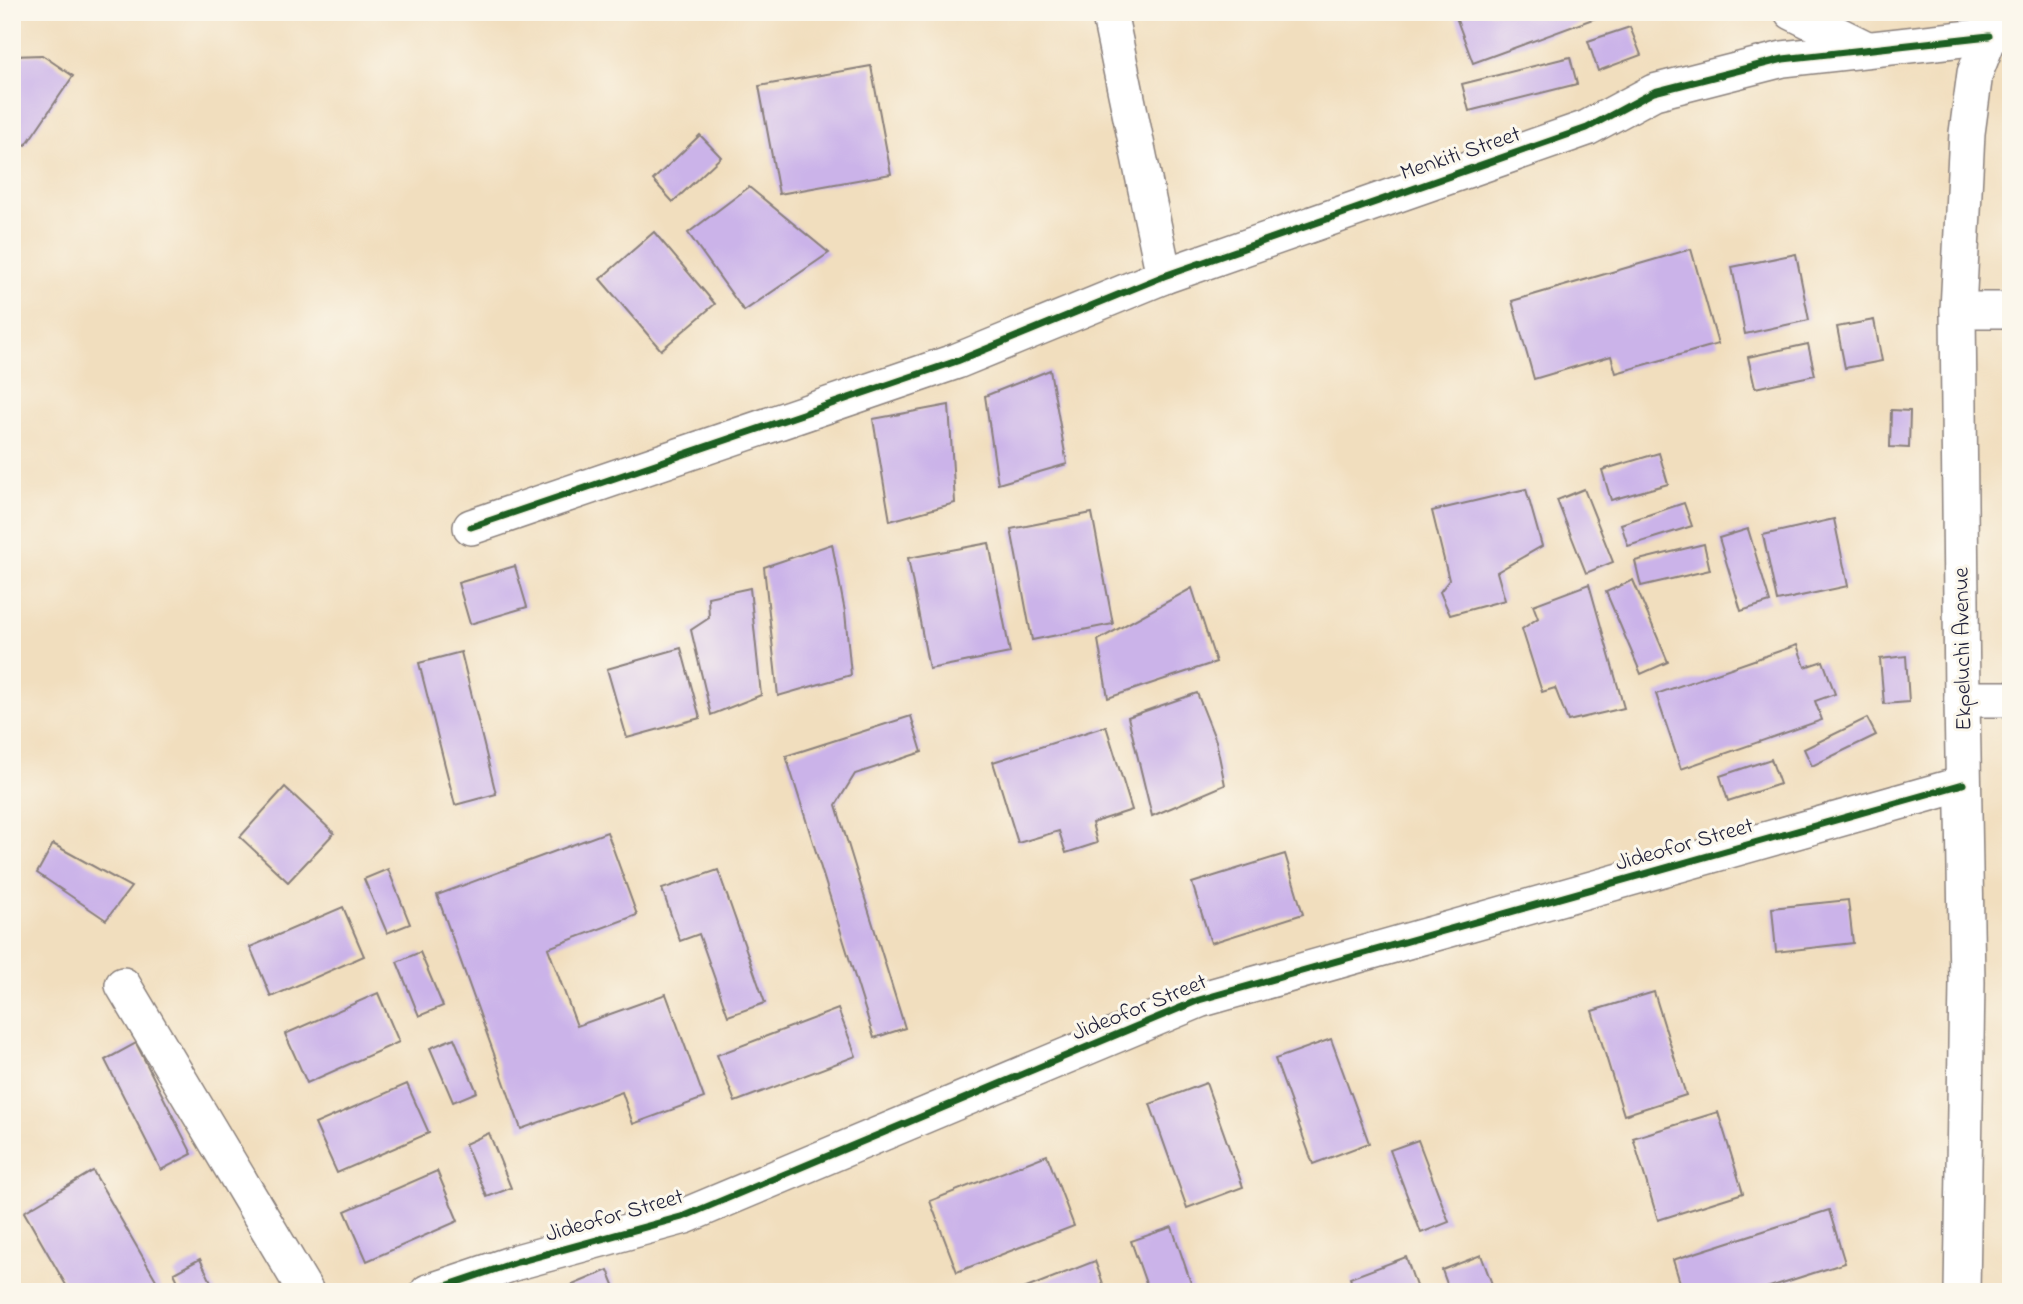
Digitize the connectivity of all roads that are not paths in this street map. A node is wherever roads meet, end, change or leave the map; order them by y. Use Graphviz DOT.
graph roads {
  1 [pos="1109,12"];
  2 [pos="1792,12"];
  3 [pos="1994,24"];
  4 [pos="1867,49"];
  5 [pos="1164,276"];
  6 [pos="1958,310"];
  7 [pos="2011,310"];
  8 [pos="471,527"];
  9 [pos="1962,699"];
  10 [pos="2011,699"];
  11 [pos="1963,784"];
  12 [pos="123,985"];
  13 [pos="306,1292"];
  14 [pos="428,1292"];
  15 [pos="1962,1292"];
  1 -- 5 [label="street"];
  2 -- 4 [label="street"];
  3 -- 4 [label="street, Menkiti Street"];
  3 -- 6 [label="street, Ekpeluchi Avenue"];
  4 -- 5 [label="street, Menkiti Street"];
  5 -- 8 [label="street, Menkiti Street"];
  6 -- 7 [label="street"];
  6 -- 9 [label="street, Ekpeluchi Avenue"];
  9 -- 10 [label="street"];
  9 -- 11 [label="street, Ekpeluchi Avenue"];
  11 -- 14 [label="street, Jideofor Street"];
  11 -- 15 [label="street, Ekpeluchi Avenue"];
  12 -- 13 [label="street"];
}
